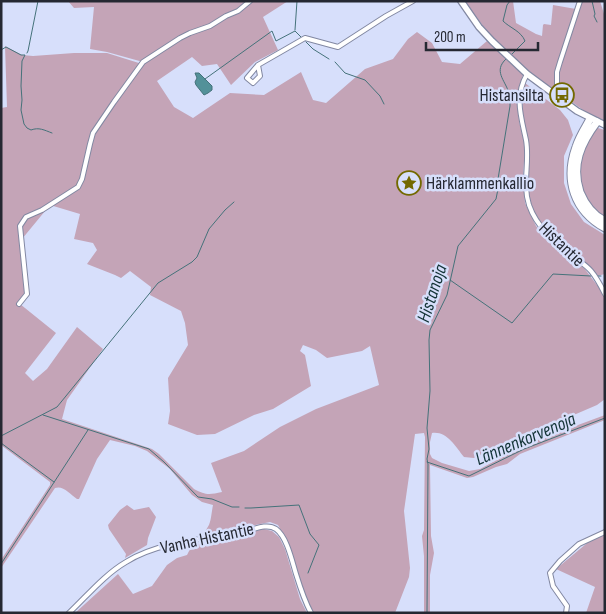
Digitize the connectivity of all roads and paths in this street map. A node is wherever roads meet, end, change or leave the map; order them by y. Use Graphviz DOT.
graph roads {
  1 [pos="250,1"];
  2 [pos="413,1"];
  3 [pos="461,1"];
  4 [pos="580,1"];
  5 [pos="258,65"];
  6 [pos="528,74"];
  7 [pos="552,94"];
  8 [pos="593,120"];
  9 [pos="605,125"];
  10 [pos="605,221"];
  11 [pos="605,228"];
  12 [pos="605,294"];
  13 [pos="19,304"];
  14 [pos="605,532"];
  15 [pos="69,613"];
  16 [pos="311,613"];
  17 [pos="566,613"];
  1 -- 13 [label="street"];
  2 -- 5 [label="street"];
  3 -- 6 [label="main road"];
  4 -- 7 [label="street"];
  6 -- 7 [label="main road"];
  6 -- 12 [label="street, Histantie"];
  7 -- 8 [label="main road"];
  8 -- 9 [label="main road"];
  8 -- 10 [label="highway"];
  8 -- 11 [label="highway"];
  14 -- 17 [label="street"];
  15 -- 16 [label="street, Vanha Histantie"];
}
